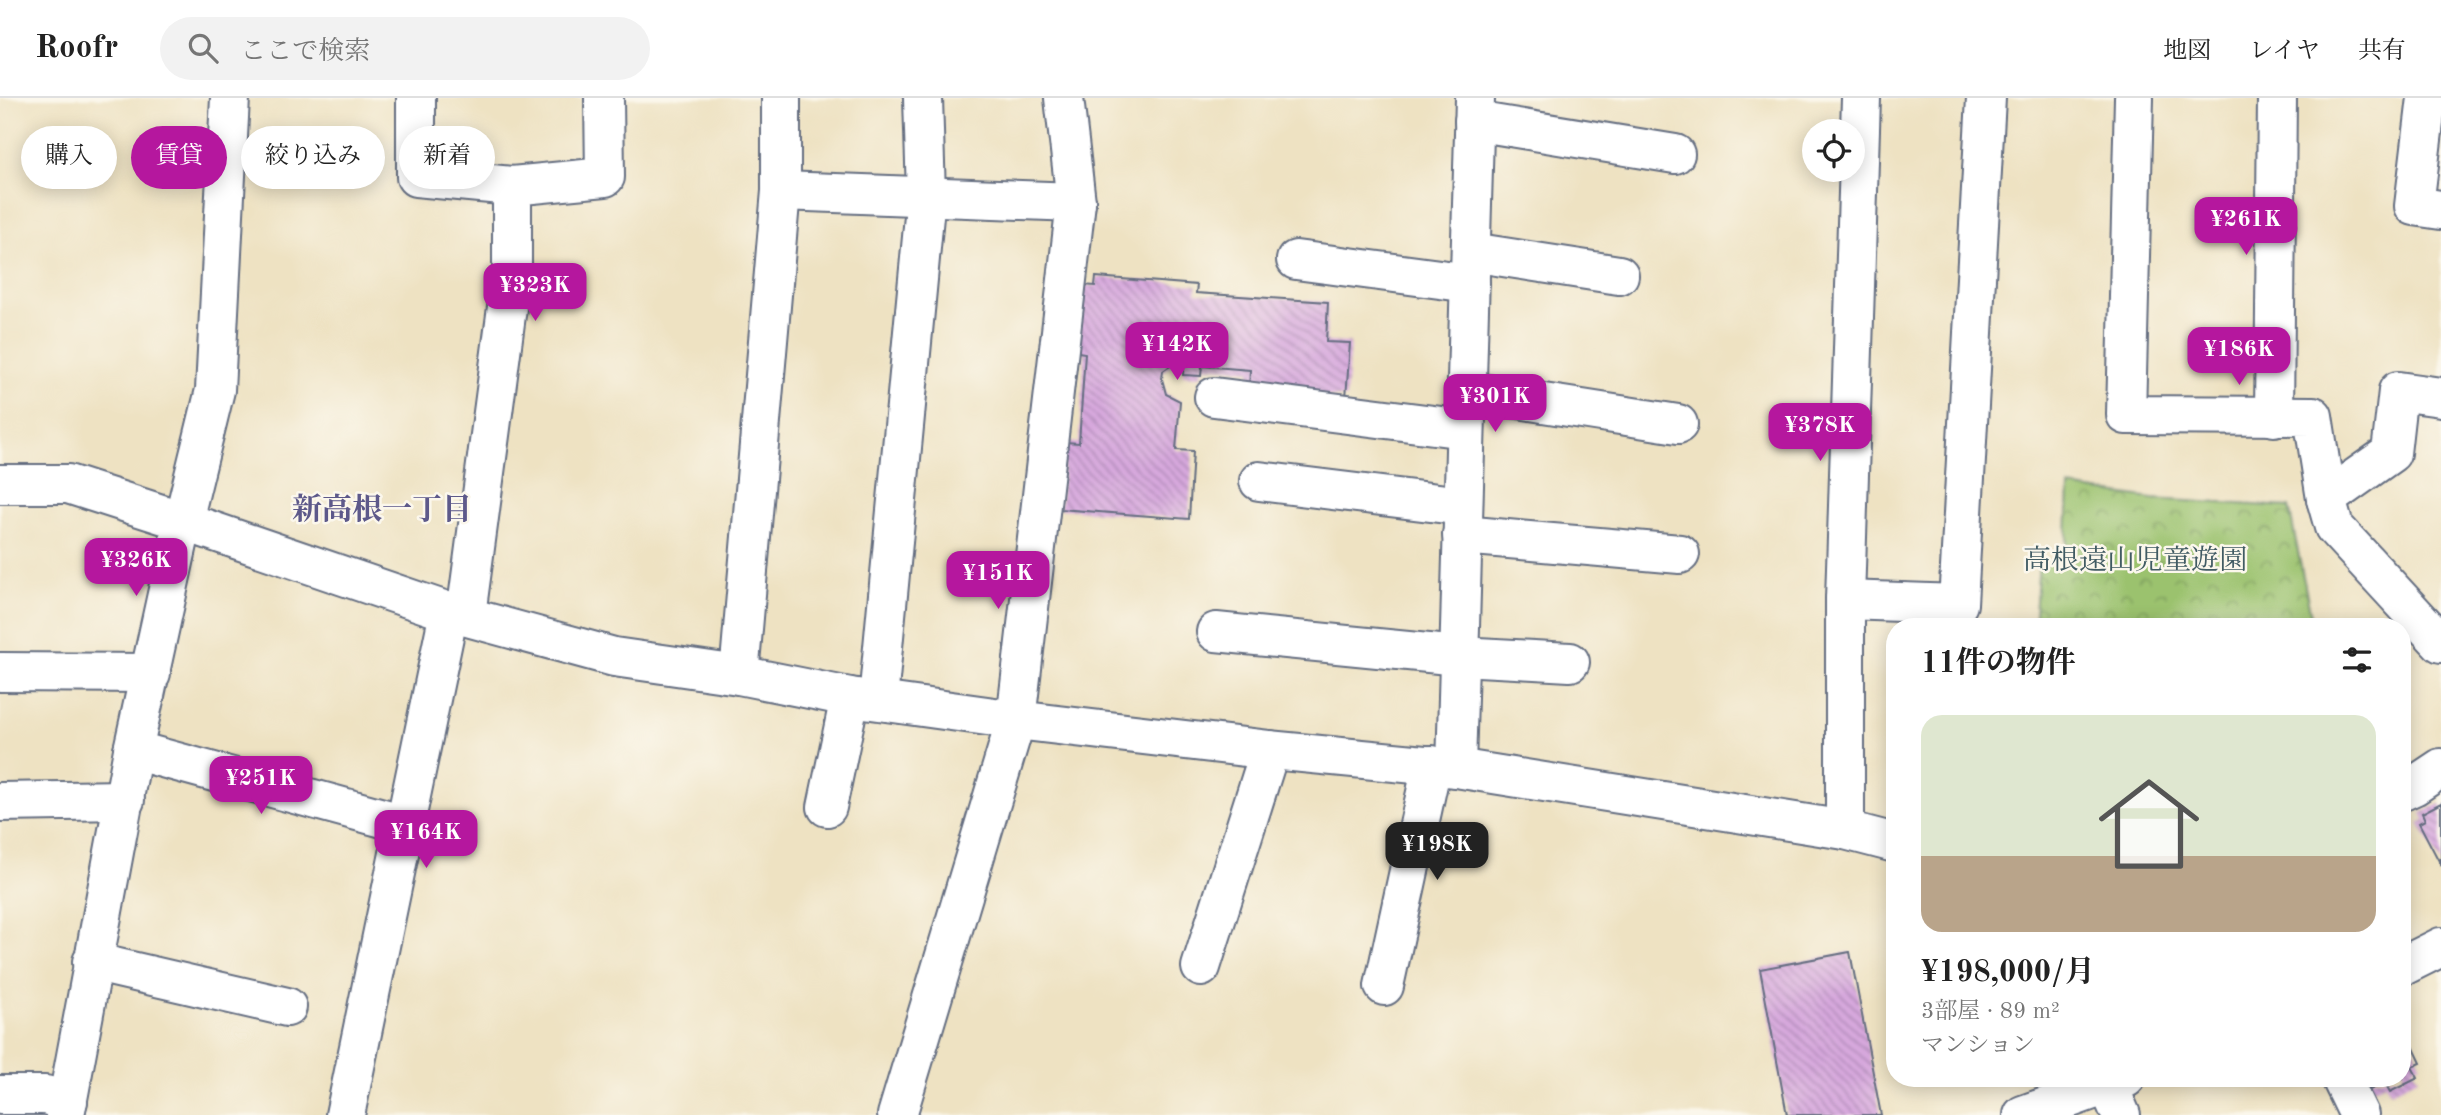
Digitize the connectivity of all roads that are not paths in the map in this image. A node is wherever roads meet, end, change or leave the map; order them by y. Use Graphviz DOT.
graph roads {
  1 [pos="230,98"];
  2 [pos="416,98"];
  3 [pos="604,98"];
  4 [pos="781,98"];
  5 [pos="923,98"];
  6 [pos="1064,98"];
  7 [pos="1861,98"];
  8 [pos="1986,98"];
  9 [pos="2134,98"];
  10 [pos="2277,98"];
  11 [pos="2427,98"];
  12 [pos="1474,109"];
  13 [pos="1675,154"];
  14 [pos="512,186"];
  15 [pos="781,191"];
  16 [pos="926,195"];
  17 [pos="1076,202"];
  18 [pos="2441,210"];
  19 [pos="1296,260"];
  20 [pos="1470,268"];
  21 [pos="1619,275"];
  22 [pos="1466,391"];
  23 [pos="1214,397"];
  24 [pos="2441,397"];
  25 [pos="2274,417"];
  26 [pos="1678,424"];
  27 [pos="1465,429"];
  28 [pos="1259,481"];
  29 [pos="0,484"];
  30 [pos="2326,499"];
  31 [pos="1463,520"];
  32 [pos="183,521"];
  33 [pos="1680,554"];
  34 [pos="1845,600"];
  35 [pos="458,614"];
  36 [pos="1216,632"];
  37 [pos="2441,643"];
  38 [pos="1459,656"];
  39 [pos="1570,662"];
  40 [pos="0,672"];
  41 [pos="151,673"];
  42 [pos="739,675"];
  43 [pos="864,698"];
  44 [pos="1016,720"];
  45 [pos="133,750"];
  46 [pos="1270,750"];
  47 [pos="1444,766"];
  48 [pos="2441,768"];
  49 [pos="2411,787"];
  50 [pos="125,800"];
  51 [pos="0,802"];
  52 [pos="827,807"];
  53 [pos="405,824"];
  54 [pos="1844,830"];
  55 [pos="1886,841"];
  56 [pos="2441,947"];
  57 [pos="92,962"];
  58 [pos="2411,962"];
  59 [pos="1201,967"];
  60 [pos="1384,986"];
  61 [pos="286,1007"];
  62 [pos="2345,1087"];
  63 [pos="2115,1089"];
  64 [pos="0,1095"];
  65 [pos="66,1108"];
  66 [pos="345,1115"];
  67 [pos="897,1115"];
  68 [pos="2023,1115"];
  69 [pos="2359,1115"];
  1 -- 32 [label="street"];
  2 -- 14 [label="street"];
  3 -- 14 [label="street"];
  4 -- 15 [label="street"];
  5 -- 16 [label="street"];
  6 -- 17 [label="street"];
  7 -- 34 [label="street"];
  8 -- 34 [label="street"];
  9 -- 25 [label="street"];
  10 -- 25 [label="street"];
  11 -- 18 [label="street"];
  12 -- 13 [label="street"];
  12 -- 20 [label="street"];
  14 -- 35 [label="street"];
  15 -- 16 [label="street"];
  15 -- 42 [label="street"];
  16 -- 17 [label="street"];
  16 -- 43 [label="street"];
  17 -- 44 [label="street"];
  19 -- 20 [label="street"];
  20 -- 21 [label="street"];
  20 -- 22 [label="street"];
  22 -- 26 [label="street"];
  22 -- 27 [label="street"];
  23 -- 27 [label="street"];
  24 -- 30 [label="street"];
  25 -- 30 [label="street"];
  27 -- 31 [label="street"];
  28 -- 31 [label="street"];
  29 -- 32 [label="street"];
  30 -- 37 [label="street"];
  31 -- 33 [label="street"];
  31 -- 38 [label="street"];
  32 -- 35 [label="street"];
  32 -- 41 [label="street"];
  34 -- 54 [label="street"];
  35 -- 42 [label="street"];
  35 -- 53 [label="street"];
  36 -- 38 [label="street"];
  38 -- 39 [label="street"];
  38 -- 47 [label="street"];
  40 -- 41 [label="street"];
  41 -- 45 [label="street"];
  42 -- 43 [label="street"];
  43 -- 44 [label="street"];
  43 -- 52 [label="street"];
  44 -- 46 [label="street"];
  44 -- 67 [label="street"];
  45 -- 50 [label="street"];
  45 -- 53 [label="street"];
  46 -- 47 [label="street"];
  46 -- 59 [label="street"];
  47 -- 54 [label="street"];
  47 -- 60 [label="street"];
  48 -- 49 [label="street"];
  50 -- 51 [label="street"];
  50 -- 57 [label="street"];
  53 -- 66 [label="street"];
  54 -- 55 [label="street"];
  56 -- 58 [label="street"];
  57 -- 61 [label="street"];
  57 -- 65 [label="street"];
  62 -- 69 [label="street"];
  63 -- 68 [label="street"];
  64 -- 65 [label="street"];
}
